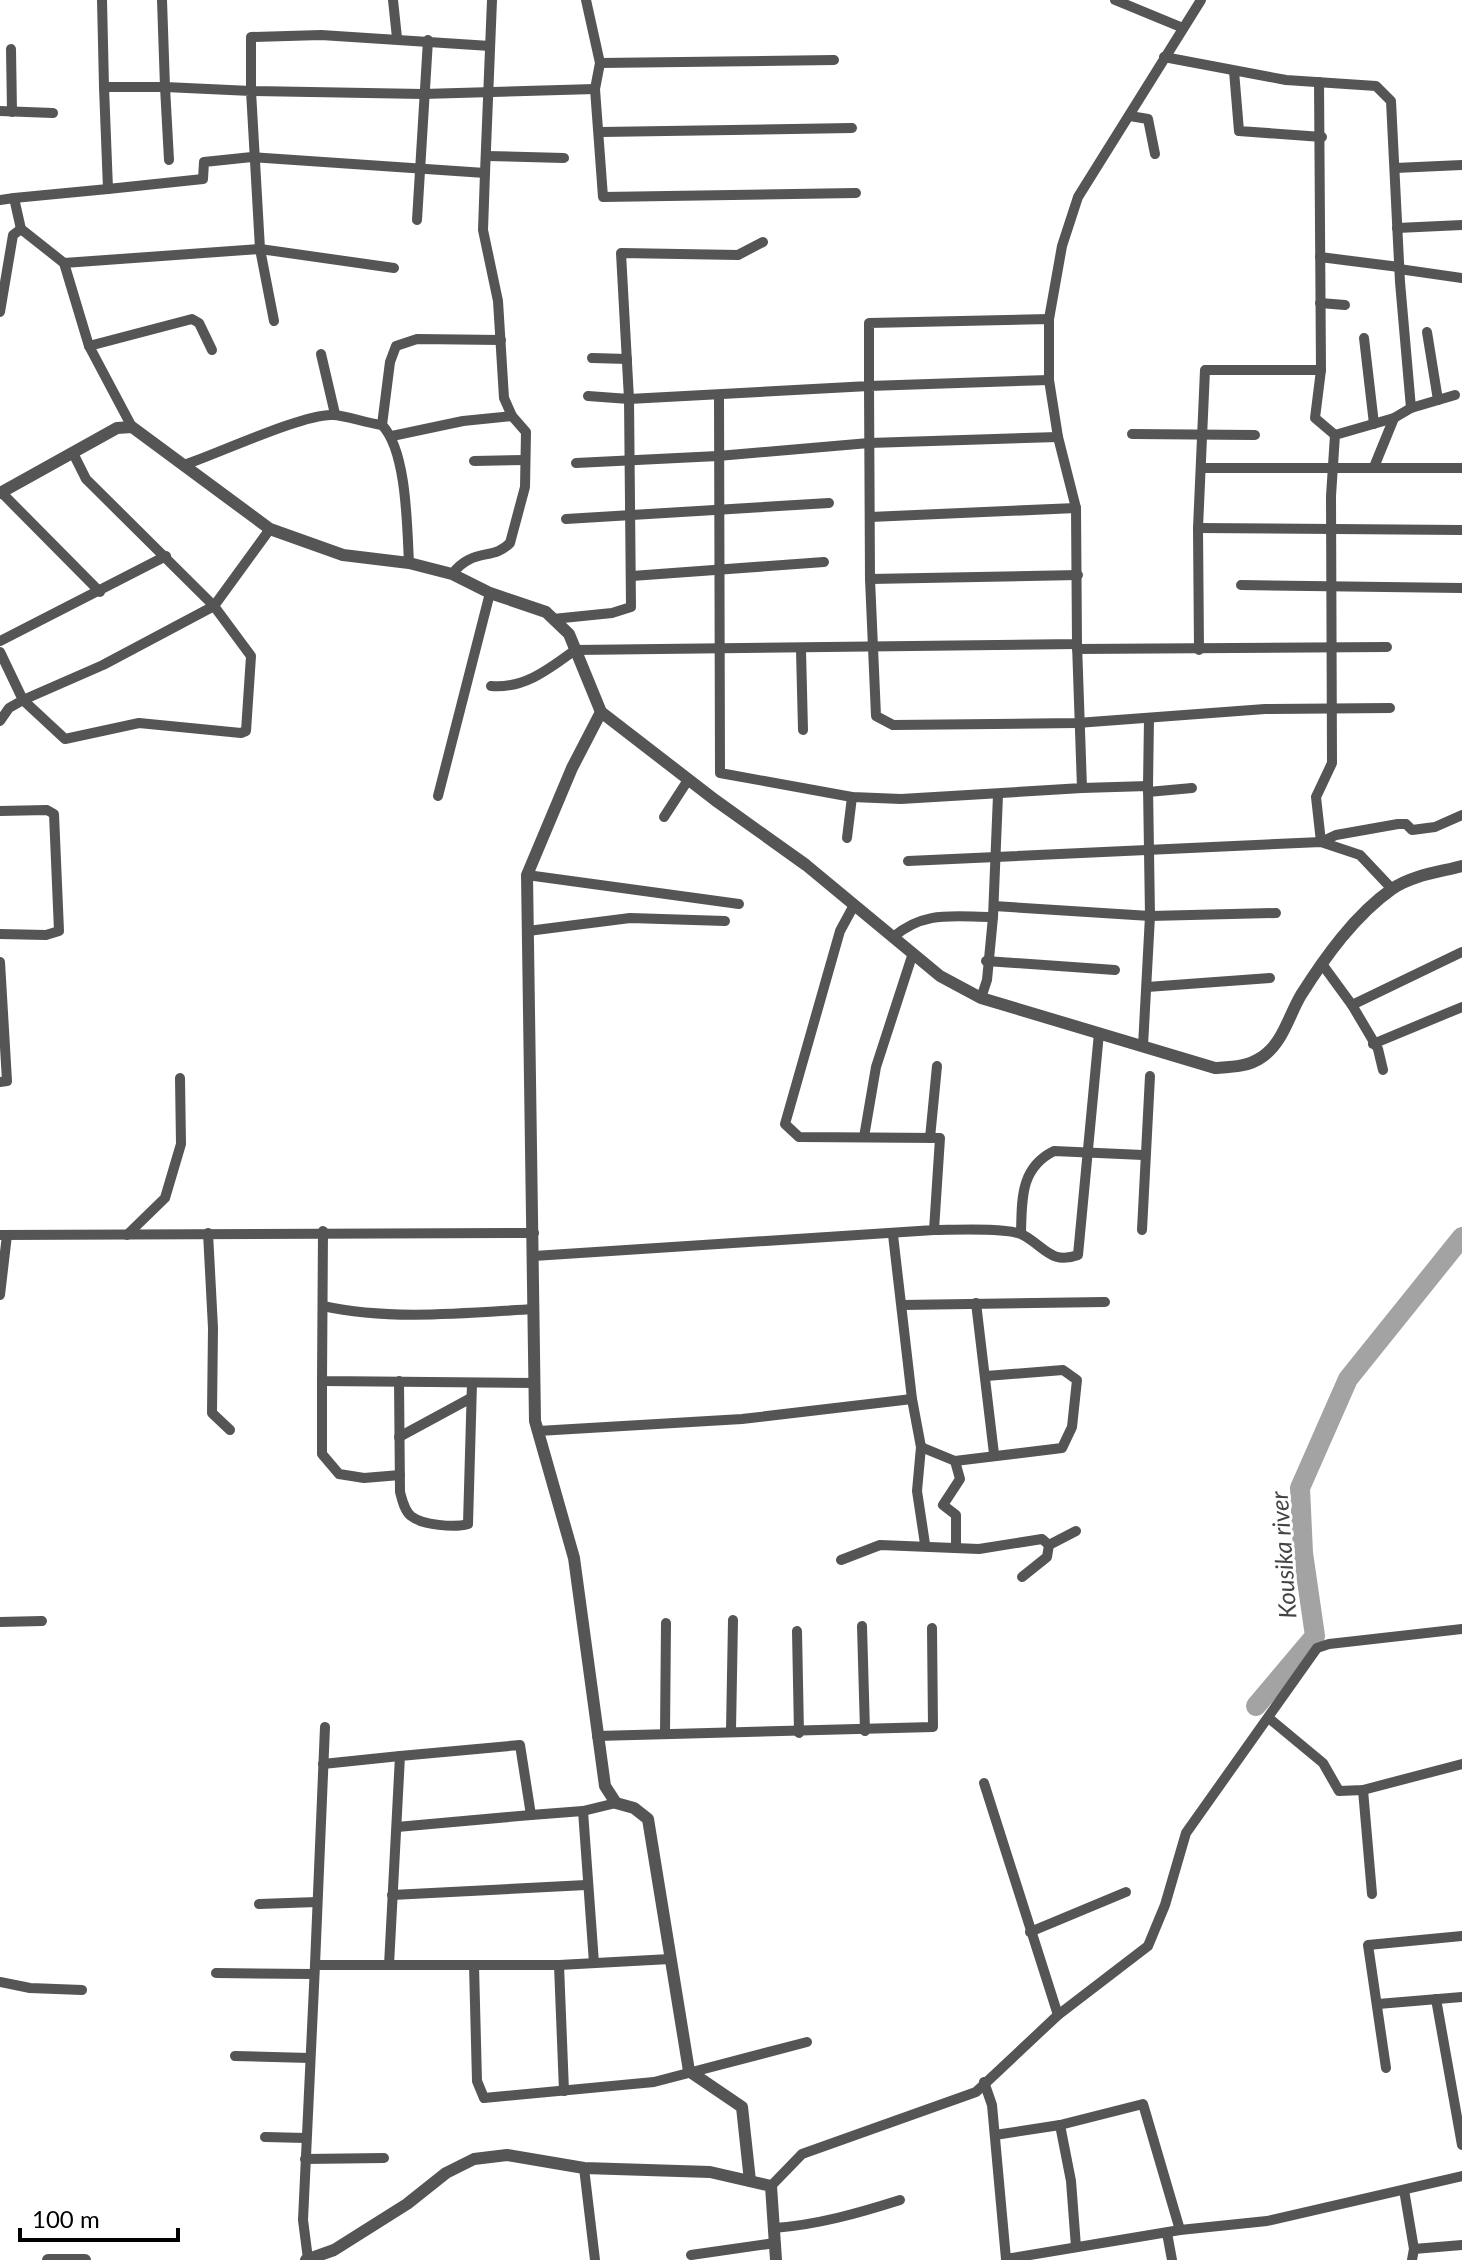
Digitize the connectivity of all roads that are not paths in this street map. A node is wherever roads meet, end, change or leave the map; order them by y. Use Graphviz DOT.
graph roads {
  1 [pos="102,0"];
  2 [pos="162,0"];
  3 [pos="393,0"];
  4 [pos="492,0"];
  5 [pos="586,0"];
  6 [pos="1115,0"];
  7 [pos="1201,0"];
  8 [pos="1183,28"];
  9 [pos="397,38"];
  10 [pos="428,40"];
  11 [pos="490,46"];
  12 [pos="11,49"];
  13 [pos="0,55"];
  14 [pos="1164,57"];
  15 [pos="834,60"];
  16 [pos="11,63"];
  17 [pos="600,63"];
  18 [pos="1234,71"];
  19 [pos="1319,82"];
  20 [pos="104,87"];
  21 [pos="165,87"];
  22 [pos="595,89"];
  23 [pos="251,91"];
  24 [pos="489,93"];
  25 [pos="423,94"];
  26 [pos="0,111"];
  27 [pos="12,112"];
  28 [pos="53,113"];
  29 [pos="1130,116"];
  30 [pos="852,128"];
  31 [pos="601,132"];
  32 [pos="1322,137"];
  33 [pos="1155,154"];
  34 [pos="486,156"];
  35 [pos="252,157"];
  36 [pos="564,158"];
  37 [pos="169,160"];
  38 [pos="1462,165"];
  39 [pos="419,168"];
  40 [pos="1395,168"];
  41 [pos="485,173"];
  42 [pos="108,189"];
  43 [pos="856,193"];
  44 [pos="14,198"];
  45 [pos="0,200"];
  46 [pos="417,220"];
  47 [pos="1462,225"];
  48 [pos="1397,228"];
  49 [pos="21,229"];
  50 [pos="763,242"];
  51 [pos="260,249"];
  52 [pos="1320,257"];
  53 [pos="64,263"];
  54 [pos="394,268"];
  55 [pos="1399,268"];
  56 [pos="1462,278"];
  57 [pos="1,292"];
  58 [pos="1320,303"];
  59 [pos="1345,305"];
  60 [pos="0,312"];
  61 [pos="1049,319"];
  62 [pos="274,321"];
  63 [pos="1427,332"];
  64 [pos="1364,338"];
  65 [pos="501,340"];
  66 [pos="89,346"];
  67 [pos="212,350"];
  68 [pos="321,354"];
  69 [pos="592,358"];
  70 [pos="627,359"];
  71 [pos="1321,370"];
  72 [pos="1049,380"];
  73 [pos="869,386"];
  74 [pos="719,395"];
  75 [pos="1455,395"];
  76 [pos="588,396"];
  77 [pos="629,399"];
  78 [pos="1438,400"];
  79 [pos="1411,408"];
  80 [pos="335,414"];
  81 [pos="512,416"];
  82 [pos="1394,418"];
  83 [pos="1374,424"];
  84 [pos="382,425"];
  85 [pos="132,427"];
  86 [pos="1132,434"];
  87 [pos="1203,435"];
  88 [pos="1255,435"];
  89 [pos="1335,435"];
  90 [pos="392,436"];
  91 [pos="1058,437"];
  92 [pos="869,443"];
  93 [pos="73,453"];
  94 [pos="718,456"];
  95 [pos="525,460"];
  96 [pos="474,461"];
  97 [pos="630,462"];
  98 [pos="576,463"];
  99 [pos="184,465"];
  100 [pos="1331,467"];
  101 [pos="1374,467"];
  102 [pos="1201,468"];
  103 [pos="1462,468"];
  104 [pos="1,493"];
  105 [pos="829,503"];
  106 [pos="1076,508"];
  107 [pos="721,509"];
  108 [pos="630,517"];
  109 [pos="870,517"];
  110 [pos="566,519"];
  111 [pos="1332,527"];
  112 [pos="1198,528"];
  113 [pos="270,529"];
  114 [pos="1462,530"];
  115 [pos="166,556"];
  116 [pos="824,562"];
  117 [pos="409,563"];
  118 [pos="720,571"];
  119 [pos="452,574"];
  120 [pos="1078,575"];
  121 [pos="632,576"];
  122 [pos="870,579"];
  123 [pos="1241,585"];
  124 [pos="1331,585"];
  125 [pos="1462,588"];
  126 [pos="100,592"];
  127 [pos="490,593"];
  128 [pos="214,606"];
  129 [pos="553,619"];
  130 [pos="0,641"];
  131 [pos="1077,647"];
  132 [pos="1331,647"];
  133 [pos="1387,647"];
  134 [pos="872,649"];
  135 [pos="575,650"];
  136 [pos="801,650"];
  137 [pos="1199,650"];
  138 [pos="719,651"];
  139 [pos="0,652"];
  140 [pos="491,686"];
  141 [pos="23,700"];
  142 [pos="1390,708"];
  143 [pos="1332,709"];
  144 [pos="601,712"];
  145 [pos="1149,718"];
  146 [pos="0,721"];
  147 [pos="1077,723"];
  148 [pos="803,730"];
  149 [pos="688,780"];
  150 [pos="1082,788"];
  151 [pos="1192,788"];
  152 [pos="1148,789"];
  153 [pos="998,795"];
  154 [pos="438,796"];
  155 [pos="852,797"];
  156 [pos="0,811"];
  157 [pos="1462,815"];
  158 [pos="664,817"];
  159 [pos="847,838"];
  160 [pos="1321,842"];
  161 [pos="1150,847"];
  162 [pos="997,857"];
  163 [pos="908,861"];
  164 [pos="1462,866"];
  165 [pos="527,875"];
  166 [pos="1392,889"];
  167 [pos="739,904"];
  168 [pos="853,907"];
  169 [pos="994,912"];
  170 [pos="1276,913"];
  171 [pos="1150,916"];
  172 [pos="725,921"];
  173 [pos="528,931"];
  174 [pos="0,934"];
  175 [pos="893,937"];
  176 [pos="1462,952"];
  177 [pos="913,953"];
  178 [pos="986,961"];
  179 [pos="0,962"];
  180 [pos="1322,964"];
  181 [pos="1115,970"];
  182 [pos="1270,978"];
  183 [pos="1147,987"];
  184 [pos="981,998"];
  185 [pos="1352,1005"];
  186 [pos="1462,1007"];
  187 [pos="1,1013"];
  188 [pos="1099,1033"];
  189 [pos="1373,1044"];
  190 [pos="1143,1046"];
  191 [pos="937,1066"];
  192 [pos="1383,1070"];
  193 [pos="1150,1076"];
  194 [pos="180,1078"];
  195 [pos="0,1082"];
  196 [pos="864,1137"];
  197 [pos="930,1138"];
  198 [pos="1087,1151"];
  199 [pos="1143,1155"];
  200 [pos="934,1230"];
  201 [pos="1142,1230"];
  202 [pos="323,1231"];
  203 [pos="208,1233"];
  204 [pos="534,1233"];
  205 [pos="1021,1233"];
  206 [pos="4,1235"];
  207 [pos="127,1235"];
  208 [pos="893,1235"];
  209 [pos="534,1256"];
  210 [pos="0,1295"];
  211 [pos="1105,1302"];
  212 [pos="976,1303"];
  213 [pos="902,1305"];
  214 [pos="323,1306"];
  215 [pos="534,1309"];
  216 [pos="986,1376"];
  217 [pos="322,1381"];
  218 [pos="399,1381"];
  219 [pos="472,1383"];
  220 [pos="535,1383"];
  221 [pos="471,1398"];
  222 [pos="912,1399"];
  223 [pos="230,1430"];
  224 [pos="538,1431"];
  225 [pos="399,1437"];
  226 [pos="921,1447"];
  227 [pos="994,1454"];
  228 [pos="955,1461"];
  229 [pos="400,1475"];
  230 [pos="1076,1531"];
  231 [pos="925,1544"];
  232 [pos="1049,1545"];
  233 [pos="956,1547"];
  234 [pos="841,1560"];
  235 [pos="1022,1577"];
  236 [pos="733,1620"];
  237 [pos="42,1621"];
  238 [pos="0,1622"];
  239 [pos="666,1623"];
  240 [pos="862,1626"];
  241 [pos="932,1628"];
  242 [pos="1462,1629"];
  243 [pos="797,1631"];
  244 [pos="1270,1719"];
  245 [pos="325,1727"];
  246 [pos="731,1730"];
  247 [pos="865,1731"];
  248 [pos="799,1733"];
  249 [pos="665,1734"];
  250 [pos="597,1736"];
  251 [pos="400,1756"];
  252 [pos="323,1764"];
  253 [pos="1462,1764"];
  254 [pos="984,1783"];
  255 [pos="1363,1790"];
  256 [pos="616,1803"];
  257 [pos="583,1811"];
  258 [pos="531,1815"];
  259 [pos="397,1827"];
  260 [pos="586,1885"];
  261 [pos="1126,1892"];
  262 [pos="1372,1894"];
  263 [pos="392,1895"];
  264 [pos="317,1902"];
  265 [pos="259,1904"];
  266 [pos="1030,1932"];
  267 [pos="1462,1936"];
  268 [pos="670,1959"];
  269 [pos="594,1963"];
  270 [pos="389,1965"];
  271 [pos="474,1965"];
  272 [pos="559,1965"];
  273 [pos="314,1970"];
  274 [pos="216,1973"];
  275 [pos="0,1982"];
  276 [pos="82,1990"];
  277 [pos="1462,1997"];
  278 [pos="1436,1999"];
  279 [pos="1378,2004"];
  280 [pos="1058,2015"];
  281 [pos="807,2042"];
  282 [pos="235,2056"];
  283 [pos="310,2058"];
  284 [pos="1386,2068"];
  285 [pos="689,2071"];
  286 [pos="984,2082"];
  287 [pos="564,2091"];
  288 [pos="1459,2111"];
  289 [pos="1060,2125"];
  290 [pos="995,2135"];
  291 [pos="265,2137"];
  292 [pos="306,2138"];
  293 [pos="1462,2145"];
  294 [pos="384,2158"];
  295 [pos="305,2159"];
  296 [pos="584,2168"];
  297 [pos="1462,2176"];
  298 [pos="750,2181"];
  299 [pos="771,2186"];
  300 [pos="1404,2190"];
  301 [pos="900,2200"];
  302 [pos="774,2228"];
  303 [pos="1180,2230"];
  304 [pos="1167,2233"];
  305 [pos="775,2243"];
  306 [pos="1462,2245"];
  307 [pos="1076,2247"];
  308 [pos="1413,2254"];
  309 [pos="336,2255"];
  310 [pos="691,2255"];
  311 [pos="1000,2259"];
  312 [pos="48,2260"];
  313 [pos="85,2260"];
  314 [pos="307,2260"];
  315 [pos="595,2260"];
  316 [pos="776,2260"];
  317 [pos="1172,2260"];
  1 -- 20 [label="street"];
  2 -- 21 [label="street"];
  3 -- 9 [label="street"];
  4 -- 11 [label="street"];
  5 -- 17 [label="street"];
  6 -- 8 [label="street"];
  7 -- 8 [label="street"];
  8 -- 14 [label="street"];
  9 -- 10 [label="street"];
  9 -- 23 [label="street"];
  10 -- 11 [label="street"];
  10 -- 25 [label="street"];
  11 -- 24 [label="street"];
  12 -- 16 [label="street"];
  13 -- 16 [label="street"];
  14 -- 18 [label="street"];
  14 -- 29 [label="street"];
  15 -- 17 [label="street"];
  16 -- 27 [label="street"];
  17 -- 22 [label="street"];
  18 -- 19 [label="street"];
  18 -- 32 [label="street"];
  19 -- 32 [label="street"];
  19 -- 40 [label="street"];
  20 -- 21 [label="street"];
  20 -- 42 [label="street"];
  21 -- 23 [label="street"];
  21 -- 37 [label="street"];
  22 -- 24 [label="street"];
  22 -- 31 [label="street"];
  23 -- 25 [label="street"];
  23 -- 35 [label="street"];
  24 -- 25 [label="street"];
  24 -- 34 [label="street"];
  25 -- 39 [label="street"];
  26 -- 27 [label="street"];
  27 -- 28 [label="street"];
  29 -- 33 [label="street"];
  29 -- 61 [label="street"];
  30 -- 31 [label="street"];
  31 -- 43 [label="street"];
  32 -- 52 [label="street"];
  34 -- 36 [label="street"];
  34 -- 41 [label="street"];
  35 -- 39 [label="street"];
  35 -- 42 [label="street"];
  35 -- 51 [label="street"];
  38 -- 40 [label="street"];
  39 -- 41 [label="street"];
  39 -- 46 [label="street"];
  40 -- 48 [label="street"];
  41 -- 65 [label="street"];
  42 -- 44 [label="street"];
  44 -- 45 [label="street"];
  44 -- 49 [label="street"];
  47 -- 48 [label="street"];
  48 -- 55 [label="street"];
  49 -- 53 [label="street"];
  49 -- 57 [label="street"];
  50 -- 70 [label="street"];
  51 -- 53 [label="street"];
  51 -- 54 [label="street"];
  51 -- 62 [label="street"];
  52 -- 55 [label="street"];
  52 -- 58 [label="street"];
  53 -- 66 [label="street"];
  55 -- 56 [label="street"];
  55 -- 79 [label="street"];
  57 -- 60 [label="street"];
  58 -- 59 [label="street"];
  58 -- 71 [label="street"];
  61 -- 72 [label="street"];
  61 -- 73 [label="street"];
  63 -- 78 [label="street"];
  64 -- 83 [label="street"];
  65 -- 81 [label="street"];
  65 -- 84 [label="street"];
  66 -- 67 [label="street"];
  66 -- 85 [label="street"];
  68 -- 80 [label="street"];
  69 -- 70 [label="street"];
  70 -- 77 [label="street"];
  71 -- 87 [label="street"];
  71 -- 89 [label="street"];
  72 -- 73 [label="street"];
  72 -- 91 [label="street"];
  73 -- 74 [label="street"];
  73 -- 92 [label="street"];
  74 -- 77 [label="street"];
  74 -- 94 [label="street"];
  75 -- 78 [label="street"];
  76 -- 77 [label="street"];
  77 -- 97 [label="street"];
  78 -- 79 [label="street"];
  79 -- 82 [label="street"];
  80 -- 84 [label="street"];
  80 -- 99 [label="street"];
  81 -- 90 [label="street"];
  81 -- 95 [label="street"];
  82 -- 83 [label="street"];
  82 -- 101 [label="street"];
  83 -- 89 [label="street"];
  84 -- 90 [label="street"];
  85 -- 93 [label="street"];
  85 -- 99 [label="street"];
  86 -- 87 [label="street"];
  87 -- 88 [label="street"];
  87 -- 102 [label="street"];
  89 -- 100 [label="street"];
  90 -- 117 [label="street"];
  91 -- 92 [label="street"];
  91 -- 106 [label="street"];
  92 -- 94 [label="street"];
  92 -- 109 [label="street"];
  93 -- 104 [label="street"];
  93 -- 115 [label="street"];
  94 -- 97 [label="street"];
  94 -- 107 [label="street"];
  95 -- 96 [label="street"];
  95 -- 119 [label="street"];
  97 -- 98 [label="street"];
  97 -- 108 [label="street"];
  99 -- 113 [label="street"];
  100 -- 101 [label="street"];
  100 -- 102 [label="street"];
  100 -- 111 [label="street"];
  101 -- 103 [label="street"];
  102 -- 112 [label="street"];
  104 -- 126 [label="street"];
  105 -- 107 [label="street"];
  106 -- 109 [label="street"];
  106 -- 120 [label="street"];
  107 -- 108 [label="street"];
  107 -- 118 [label="street"];
  108 -- 110 [label="street"];
  108 -- 121 [label="street"];
  109 -- 122 [label="street"];
  111 -- 112 [label="street"];
  111 -- 114 [label="street"];
  111 -- 124 [label="street"];
  112 -- 137 [label="street"];
  113 -- 117 [label="street"];
  113 -- 128 [label="street"];
  115 -- 126 [label="street"];
  115 -- 128 [label="street"];
  116 -- 118 [label="street"];
  117 -- 119 [label="street"];
  118 -- 121 [label="street"];
  118 -- 138 [label="street"];
  119 -- 127 [label="street"];
  120 -- 122 [label="street"];
  120 -- 131 [label="street"];
  121 -- 129 [label="street"];
  122 -- 134 [label="street"];
  123 -- 124 [label="street"];
  124 -- 125 [label="street"];
  124 -- 132 [label="street"];
  126 -- 130 [label="street"];
  127 -- 129 [label="street"];
  127 -- 154 [label="street"];
  128 -- 141 [label="street"];
  128 -- 141 [label="street"];
  129 -- 135 [label="street"];
  131 -- 134 [label="street"];
  131 -- 137 [label="street"];
  131 -- 147 [label="street"];
  132 -- 133 [label="street"];
  132 -- 137 [label="street"];
  132 -- 143 [label="street"];
  134 -- 136 [label="street"];
  134 -- 147 [label="street"];
  135 -- 138 [label="street"];
  135 -- 140 [label="street"];
  135 -- 144 [label="street"];
  136 -- 138 [label="street"];
  136 -- 148 [label="street"];
  138 -- 155 [label="street"];
  139 -- 141 [label="street"];
  141 -- 146 [label="street"];
  142 -- 143 [label="street"];
  143 -- 145 [label="street"];
  143 -- 160 [label="street"];
  144 -- 149 [label="street"];
  144 -- 165 [label="street"];
  145 -- 147 [label="street"];
  145 -- 152 [label="street"];
  147 -- 150 [label="street"];
  149 -- 158 [label="street"];
  149 -- 168 [label="street"];
  150 -- 152 [label="street"];
  150 -- 153 [label="street"];
  151 -- 152 [label="street"];
  152 -- 161 [label="street"];
  153 -- 155 [label="street"];
  153 -- 162 [label="street"];
  155 -- 159 [label="street"];
  156 -- 174 [label="street"];
  157 -- 160 [label="street"];
  160 -- 161 [label="street"];
  160 -- 166 [label="street"];
  161 -- 162 [label="street"];
  161 -- 171 [label="street"];
  162 -- 163 [label="street"];
  162 -- 169 [label="street"];
  164 -- 166 [label="street"];
  165 -- 167 [label="street"];
  165 -- 173 [label="street"];
  166 -- 180 [label="street"];
  168 -- 175 [label="street"];
  168 -- 196 [label="street"];
  169 -- 171 [label="street"];
  169 -- 175 [label="street"];
  169 -- 178 [label="street"];
  170 -- 171 [label="street"];
  171 -- 183 [label="street"];
  172 -- 173 [label="street"];
  173 -- 204 [label="street"];
  175 -- 177 [label="street"];
  176 -- 185 [label="street"];
  177 -- 184 [label="street"];
  177 -- 196 [label="street"];
  178 -- 181 [label="street"];
  178 -- 184 [label="street"];
  179 -- 187 [label="street"];
  180 -- 185 [label="street"];
  180 -- 190 [label="street"];
  182 -- 183 [label="street"];
  183 -- 190 [label="street"];
  184 -- 188 [label="street"];
  185 -- 189 [label="street"];
  186 -- 189 [label="street"];
  187 -- 195 [label="street"];
  188 -- 190 [label="street"];
  188 -- 198 [label="street"];
  189 -- 192 [label="street"];
  191 -- 197 [label="street"];
  193 -- 199 [label="street"];
  194 -- 207 [label="street"];
  196 -- 197 [label="street"];
  197 -- 200 [label="street"];
  198 -- 199 [label="street"];
  198 -- 205 [label="street"];
  198 -- 205 [label="street"];
  199 -- 201 [label="street"];
  200 -- 205 [label="street"];
  200 -- 208 [label="street"];
  202 -- 203 [label="street"];
  202 -- 204 [label="street"];
  202 -- 214 [label="street"];
  203 -- 207 [label="street"];
  203 -- 223 [label="street"];
  204 -- 209 [label="street"];
  206 -- 207 [label="street"];
  206 -- 210 [label="street"];
  208 -- 209 [label="street"];
  208 -- 213 [label="street"];
  209 -- 215 [label="street"];
  211 -- 212 [label="street"];
  212 -- 213 [label="street"];
  212 -- 216 [label="street"];
  213 -- 222 [label="street"];
  214 -- 215 [label="street"];
  214 -- 217 [label="street"];
  215 -- 220 [label="street"];
  216 -- 227 [label="street"];
  216 -- 227 [label="street"];
  217 -- 218 [label="street"];
  217 -- 229 [label="street"];
  218 -- 219 [label="street"];
  218 -- 225 [label="street"];
  219 -- 220 [label="street"];
  219 -- 221 [label="street"];
  220 -- 224 [label="street"];
  221 -- 225 [label="street"];
  221 -- 229 [label="street"];
  222 -- 224 [label="street"];
  222 -- 226 [label="street"];
  224 -- 250 [label="street"];
  225 -- 229 [label="street"];
  226 -- 228 [label="street"];
  226 -- 231 [label="street"];
  227 -- 228 [label="street"];
  228 -- 233 [label="street"];
  230 -- 232 [label="street"];
  231 -- 233 [label="street"];
  231 -- 234 [label="street"];
  232 -- 233 [label="street"];
  232 -- 235 [label="street"];
  236 -- 246 [label="street"];
  237 -- 238 [label="street"];
  239 -- 249 [label="street"];
  240 -- 247 [label="street"];
  241 -- 247 [label="street"];
  242 -- 244 [label="street"];
  243 -- 248 [label="street"];
  244 -- 255 [label="street"];
  244 -- 280 [label="street"];
  245 -- 252 [label="street"];
  246 -- 248 [label="street"];
  246 -- 249 [label="street"];
  247 -- 248 [label="street"];
  249 -- 250 [label="street"];
  250 -- 256 [label="street"];
  251 -- 252 [label="street"];
  251 -- 258 [label="street"];
  251 -- 259 [label="street"];
  252 -- 264 [label="street"];
  253 -- 255 [label="street"];
  254 -- 266 [label="street"];
  255 -- 262 [label="street"];
  256 -- 257 [label="street"];
  256 -- 268 [label="street"];
  257 -- 258 [label="street"];
  257 -- 260 [label="street"];
  258 -- 259 [label="street"];
  259 -- 263 [label="street"];
  260 -- 263 [label="street"];
  260 -- 269 [label="street"];
  261 -- 266 [label="street"];
  263 -- 270 [label="street"];
  264 -- 265 [label="street"];
  264 -- 273 [label="street"];
  266 -- 280 [label="street"];
  267 -- 279 [label="street"];
  268 -- 269 [label="street"];
  268 -- 285 [label="street"];
  269 -- 272 [label="street"];
  270 -- 271 [label="street"];
  270 -- 273 [label="street"];
  271 -- 272 [label="street"];
  271 -- 287 [label="street"];
  272 -- 287 [label="street"];
  273 -- 274 [label="street"];
  273 -- 283 [label="street"];
  275 -- 276 [label="street"];
  277 -- 278 [label="street"];
  278 -- 279 [label="street"];
  278 -- 288 [label="street"];
  279 -- 284 [label="street"];
  280 -- 286 [label="street"];
  281 -- 285 [label="street"];
  282 -- 283 [label="street"];
  283 -- 292 [label="street"];
  285 -- 287 [label="street"];
  285 -- 298 [label="street"];
  286 -- 290 [label="street"];
  286 -- 299 [label="street"];
  288 -- 293 [label="street"];
  289 -- 290 [label="street"];
  289 -- 303 [label="street"];
  289 -- 307 [label="street"];
  290 -- 311 [label="street"];
  291 -- 292 [label="street"];
  292 -- 295 [label="street"];
  294 -- 295 [label="street"];
  295 -- 314 [label="street"];
  296 -- 298 [label="street"];
  296 -- 309 [label="street"];
  296 -- 315 [label="street"];
  297 -- 300 [label="street"];
  298 -- 299 [label="street"];
  299 -- 302 [label="street"];
  300 -- 303 [label="street"];
  300 -- 308 [label="street"];
  301 -- 302 [label="street"];
  302 -- 305 [label="street"];
  303 -- 304 [label="street"];
  304 -- 307 [label="street"];
  304 -- 317 [label="street"];
  305 -- 310 [label="street"];
  305 -- 316 [label="street"];
  306 -- 308 [label="street"];
  307 -- 311 [label="street"];
  309 -- 314 [label="street"];
  312 -- 313 [label="street"];
}
